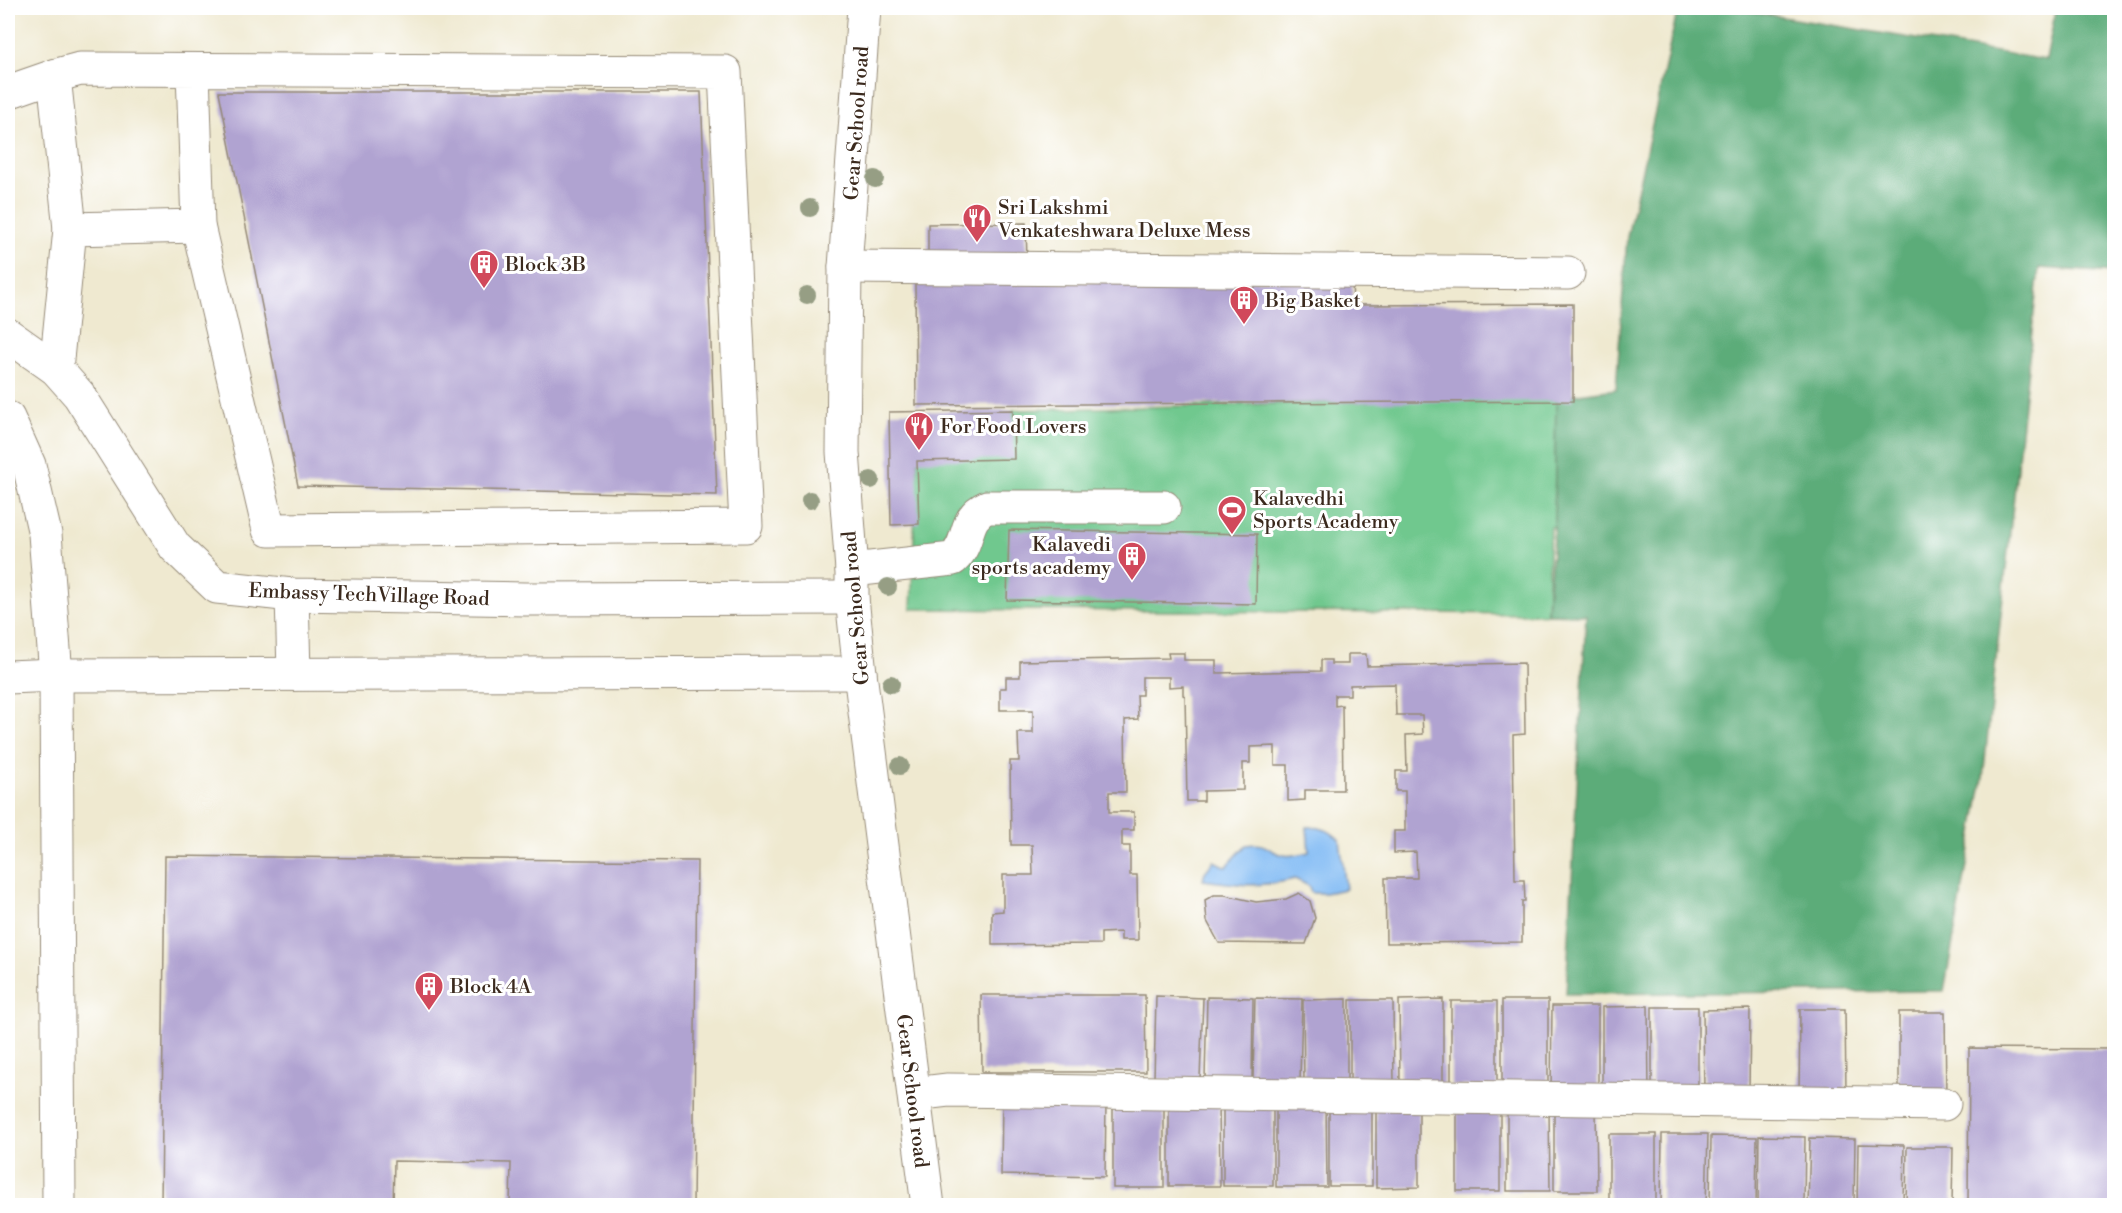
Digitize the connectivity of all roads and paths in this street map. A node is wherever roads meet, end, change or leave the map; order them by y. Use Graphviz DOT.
graph roads {
  1 [pos="864,8"];
  2 [pos="193,70"];
  3 [pos="54,76"];
  4 [pos="8,92"];
  5 [pos="198,226"];
  6 [pos="70,229"];
  7 [pos="845,267"];
  8 [pos="1568,273"];
  9 [pos="8,335"];
  10 [pos="56,369"];
  11 [pos="8,418"];
  12 [pos="1164,507"];
  13 [pos="852,584"];
  14 [pos="292,595"];
  15 [pos="860,673"];
  16 [pos="294,674"];
  17 [pos="56,675"];
  18 [pos="8,677"];
  19 [pos="914,1094"];
  20 [pos="1944,1104"];
  21 [pos="59,1206"];
  22 [pos="928,1206"];
  1 -- 7 [label="main road, Gear School road"];
  2 -- 3 [label="main road"];
  2 -- 5 [label="main road"];
  2 -- 5 [label="main road"];
  3 -- 4 [label="main road"];
  3 -- 6 [label="main road"];
  5 -- 6 [label="main road"];
  6 -- 10 [label="main road"];
  7 -- 8 [label="main road"];
  7 -- 13 [label="main road, Gear School road"];
  9 -- 10 [label="main road, Embassy TechVillage Road"];
  10 -- 14 [label="main road, Embassy TechVillage Road"];
  11 -- 17 [label="main road"];
  12 -- 13 [label="main road, Embassy TechVillage Road"];
  13 -- 14 [label="main road, Embassy TechVillage Road"];
  13 -- 15 [label="main road, Gear School road"];
  14 -- 16 [label="main road"];
  15 -- 16 [label="main road"];
  15 -- 19 [label="main road, Gear School road"];
  16 -- 17 [label="main road"];
  17 -- 18 [label="main road"];
  17 -- 21 [label="main road"];
  19 -- 20 [label="main road"];
  19 -- 22 [label="main road, Gear School road"];
}
